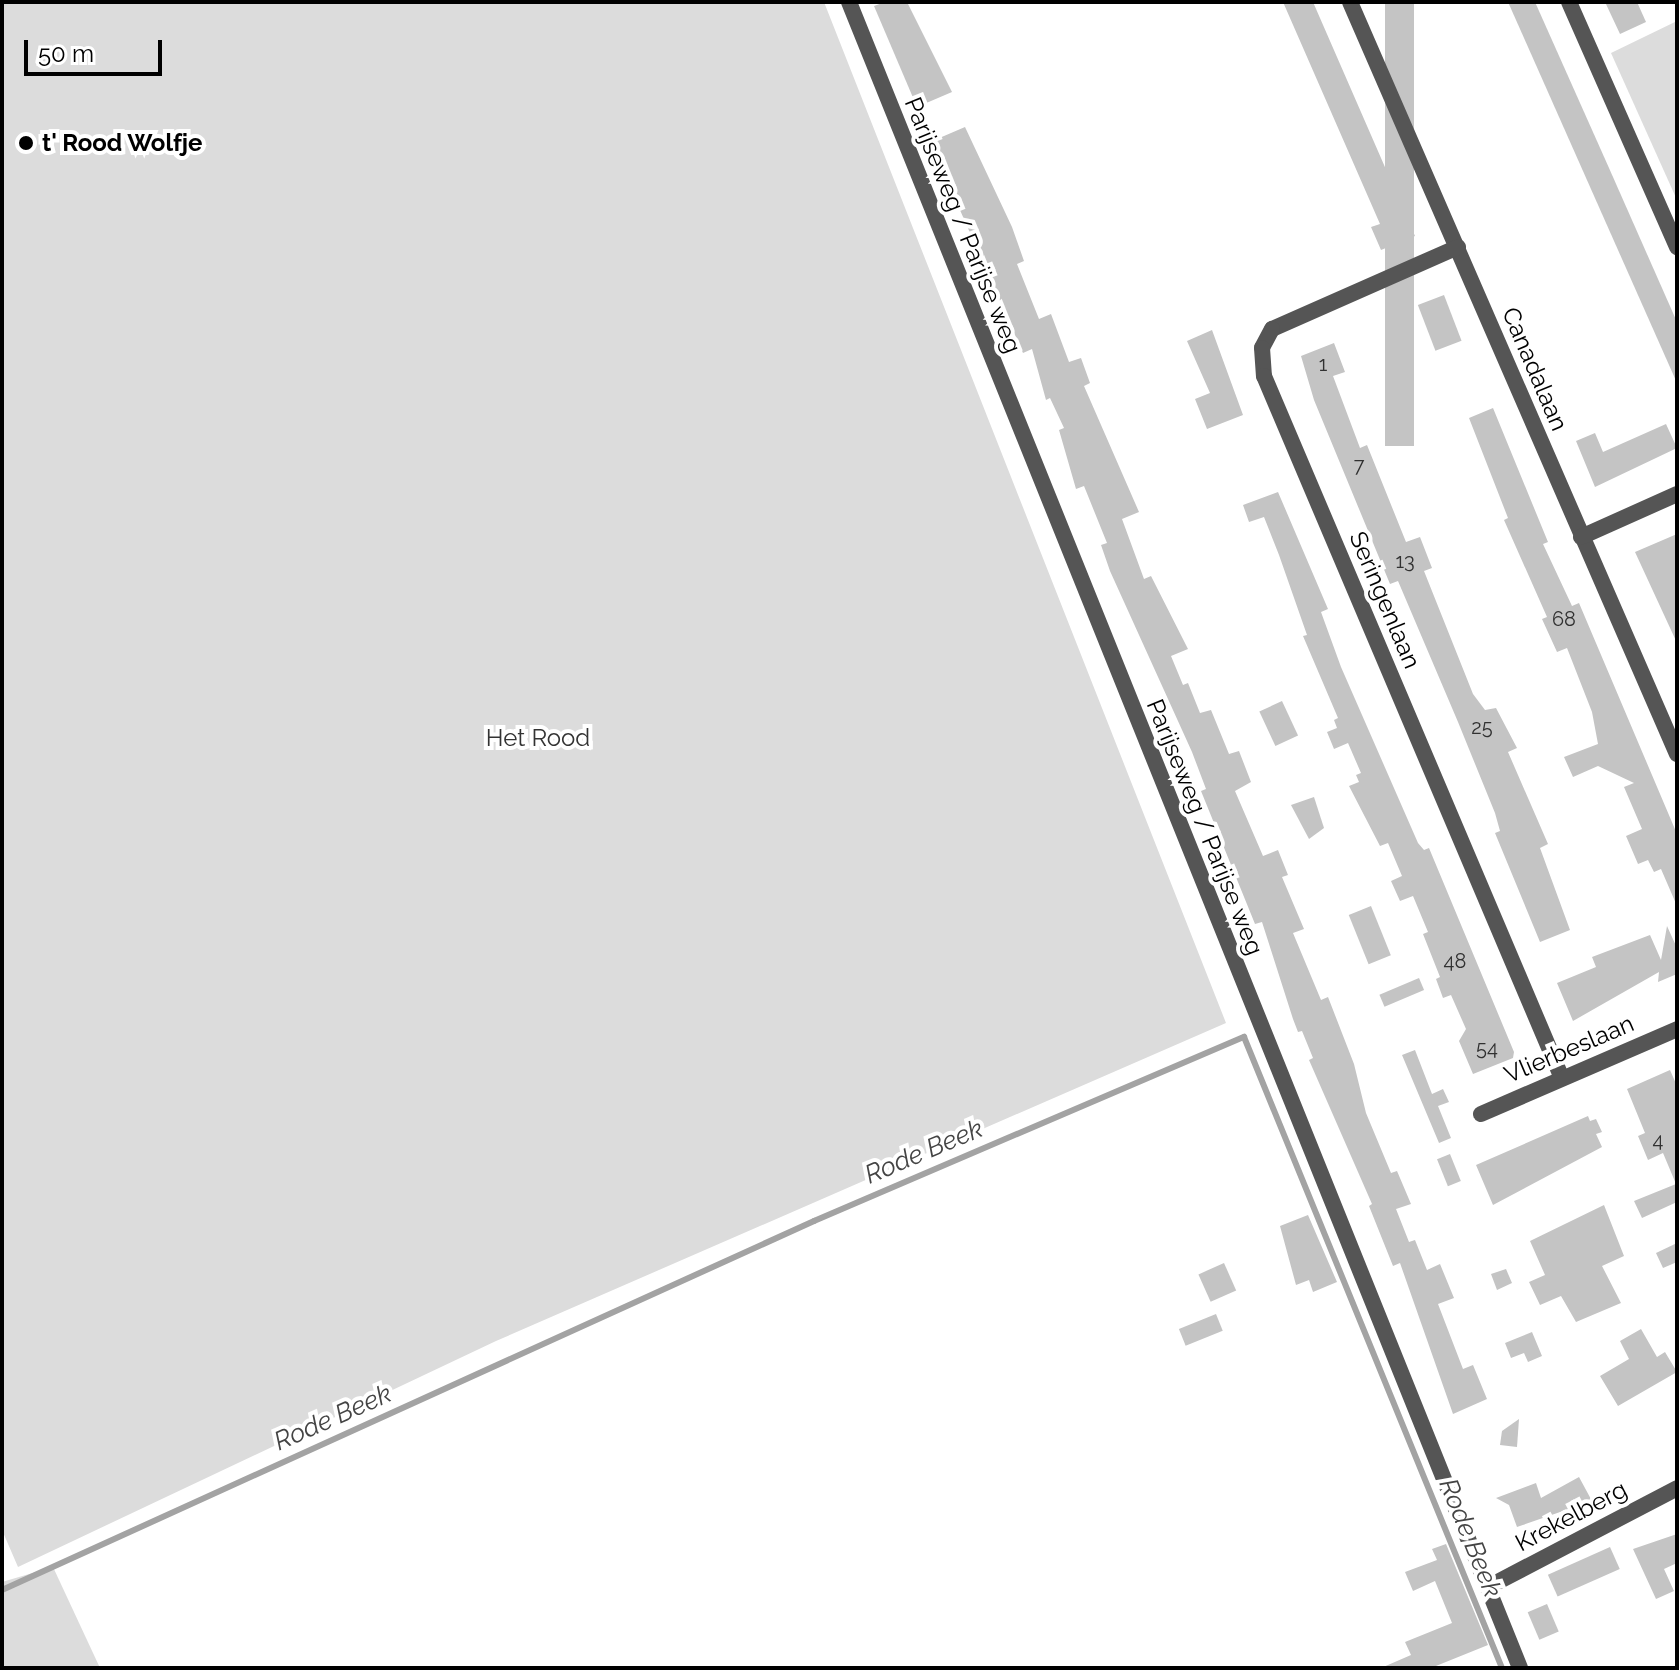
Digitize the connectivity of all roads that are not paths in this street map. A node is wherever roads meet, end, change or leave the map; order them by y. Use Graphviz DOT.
graph roads {
  1 [pos="849,2"];
  2 [pos="1350,2"];
  3 [pos="1569,2"];
  4 [pos="1458,247"];
  5 [pos="1677,247"];
  6 [pos="1677,494"];
  7 [pos="1581,537"];
  8 [pos="1677,754"];
  9 [pos="1677,1029"];
  10 [pos="1561,1076"];
  11 [pos="1481,1114"];
  12 [pos="1677,1488"];
  13 [pos="1488,1587"];
  14 [pos="1520,1668"];
  1 -- 13 [label="street, Parijseweg / Parijse weg"];
  2 -- 4 [label="street, Canadalaan"];
  3 -- 5 [label="street"];
  4 -- 7 [label="street, Canadalaan"];
  4 -- 10 [label="street, Seringenlaan"];
  6 -- 7 [label="street"];
  7 -- 8 [label="street, Canadalaan"];
  9 -- 10 [label="street, Vlierbeslaan"];
  10 -- 11 [label="street, Vlierbeslaan"];
  12 -- 13 [label="street, Krekelberg"];
  13 -- 14 [label="street, Parijseweg / Parijse weg"];
}
